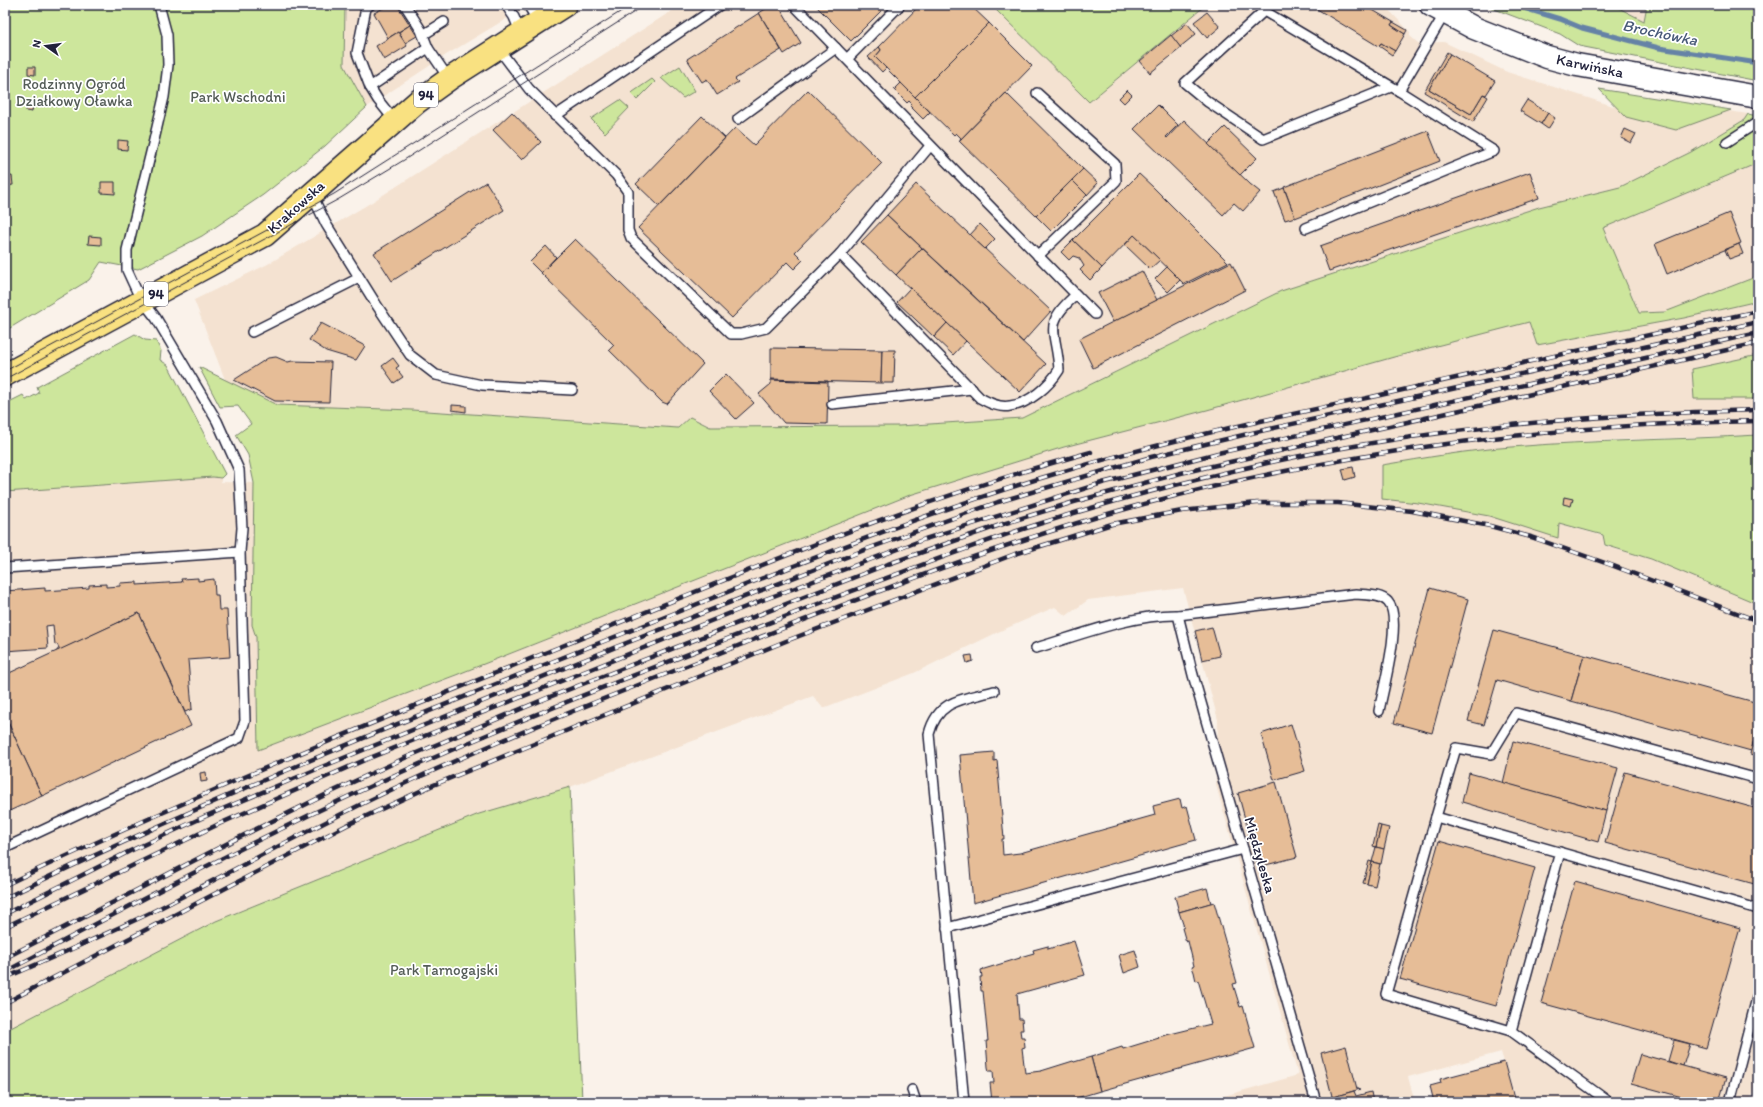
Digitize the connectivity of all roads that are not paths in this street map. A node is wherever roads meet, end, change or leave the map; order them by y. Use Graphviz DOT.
graph roads {
  1 [pos="159,5"];
  2 [pos="370,5"];
  3 [pos="405,5"];
  4 [pos="506,5"];
  5 [pos="565,5"];
  6 [pos="720,5"];
  7 [pos="794,5"];
  8 [pos="900,5"];
  9 [pos="1438,9"];
  10 [pos="529,21"];
  11 [pos="444,22"];
  12 [pos="423,35"];
  13 [pos="428,48"];
  14 [pos="498,48"];
  15 [pos="836,48"];
  16 [pos="847,59"];
  17 [pos="449,79"];
  18 [pos="370,87"];
  19 [pos="1395,89"];
  20 [pos="1037,93"];
  21 [pos="1758,97"];
  22 [pos="555,116"];
  23 [pos="738,119"];
  24 [pos="394,120"];
  25 [pos="1758,122"];
  26 [pos="1727,142"];
  27 [pos="930,146"];
  28 [pos="311,194"];
  29 [pos="1306,228"];
  30 [pos="840,254"];
  31 [pos="1038,256"];
  32 [pos="359,278"];
  33 [pos="1076,294"];
  34 [pos="143,301"];
  35 [pos="1095,314"];
  36 [pos="252,332"];
  37 [pos="5,375"];
  38 [pos="972,389"];
  39 [pos="572,390"];
  40 [pos="832,404"];
  41 [pos="240,552"];
  42 [pos="5,568"];
  43 [pos="1178,615"];
  44 [pos="1036,648"];
  45 [pos="994,691"];
  46 [pos="1379,711"];
  47 [pos="1758,779"];
  48 [pos="1436,817"];
  49 [pos="5,848"];
  50 [pos="1243,849"];
  51 [pos="1560,852"];
  52 [pos="1758,909"];
  53 [pos="947,928"];
  54 [pos="1758,994"];
  55 [pos="1511,1031"];
  56 [pos="912,1090"];
  57 [pos="916,1102"];
  58 [pos="964,1102"];
  59 [pos="1316,1102"];
  60 [pos="1610,1102"];
  61 [pos="1730,1102"];
  1 -- 34 [label="lane"];
  2 -- 18 [label="lane"];
  3 -- 12 [label="lane"];
  4 -- 10 [label="lane"];
  5 -- 10 [label="main road, Krakowska / 94"];
  6 -- 22 [label="lane"];
  7 -- 15 [label="lane"];
  8 -- 16 [label="lane"];
  9 -- 19 [label="lane"];
  9 -- 21 [label="street, Karwińska"];
  10 -- 14 [label="main road, Krakowska / 94"];
  11 -- 12 [label="lane"];
  12 -- 13 [label="lane"];
  13 -- 17 [label="lane"];
  13 -- 18 [label="lane"];
  14 -- 17 [label="main road, Krakowska / 94"];
  14 -- 22 [label="lane"];
  15 -- 16 [label="lane"];
  15 -- 23 [label="lane"];
  16 -- 27 [label="lane"];
  17 -- 24 [label="main road, Krakowska / 94"];
  18 -- 24 [label="lane"];
  19 -- 19 [label="lane"];
  19 -- 29 [label="lane"];
  20 -- 31 [label="lane"];
  22 -- 30 [label="lane"];
  24 -- 28 [label="main road, Krakowska / 94"];
  25 -- 26 [label="lane"];
  27 -- 30 [label="lane"];
  27 -- 31 [label="lane"];
  28 -- 32 [label="lane"];
  28 -- 34 [label="main road, Krakowska / 94"];
  30 -- 38 [label="lane"];
  31 -- 33 [label="lane"];
  32 -- 36 [label="lane"];
  32 -- 39 [label="lane"];
  33 -- 35 [label="lane"];
  33 -- 38 [label="lane"];
  34 -- 37 [label="main road, Krakowska / 94"];
  34 -- 41 [label="lane"];
  38 -- 40 [label="lane"];
  41 -- 42 [label="lane"];
  41 -- 49 [label="lane"];
  43 -- 44 [label="lane"];
  43 -- 46 [label="lane"];
  43 -- 50 [label="lane, Międzyleska"];
  45 -- 53 [label="lane"];
  47 -- 48 [label="lane"];
  48 -- 51 [label="lane"];
  48 -- 55 [label="lane"];
  50 -- 53 [label="lane"];
  50 -- 59 [label="lane, Międzyleska"];
  51 -- 52 [label="lane"];
  51 -- 55 [label="lane"];
  53 -- 58 [label="lane"];
  54 -- 61 [label="lane"];
  55 -- 60 [label="lane"];
  56 -- 57 [label="lane"];
}
